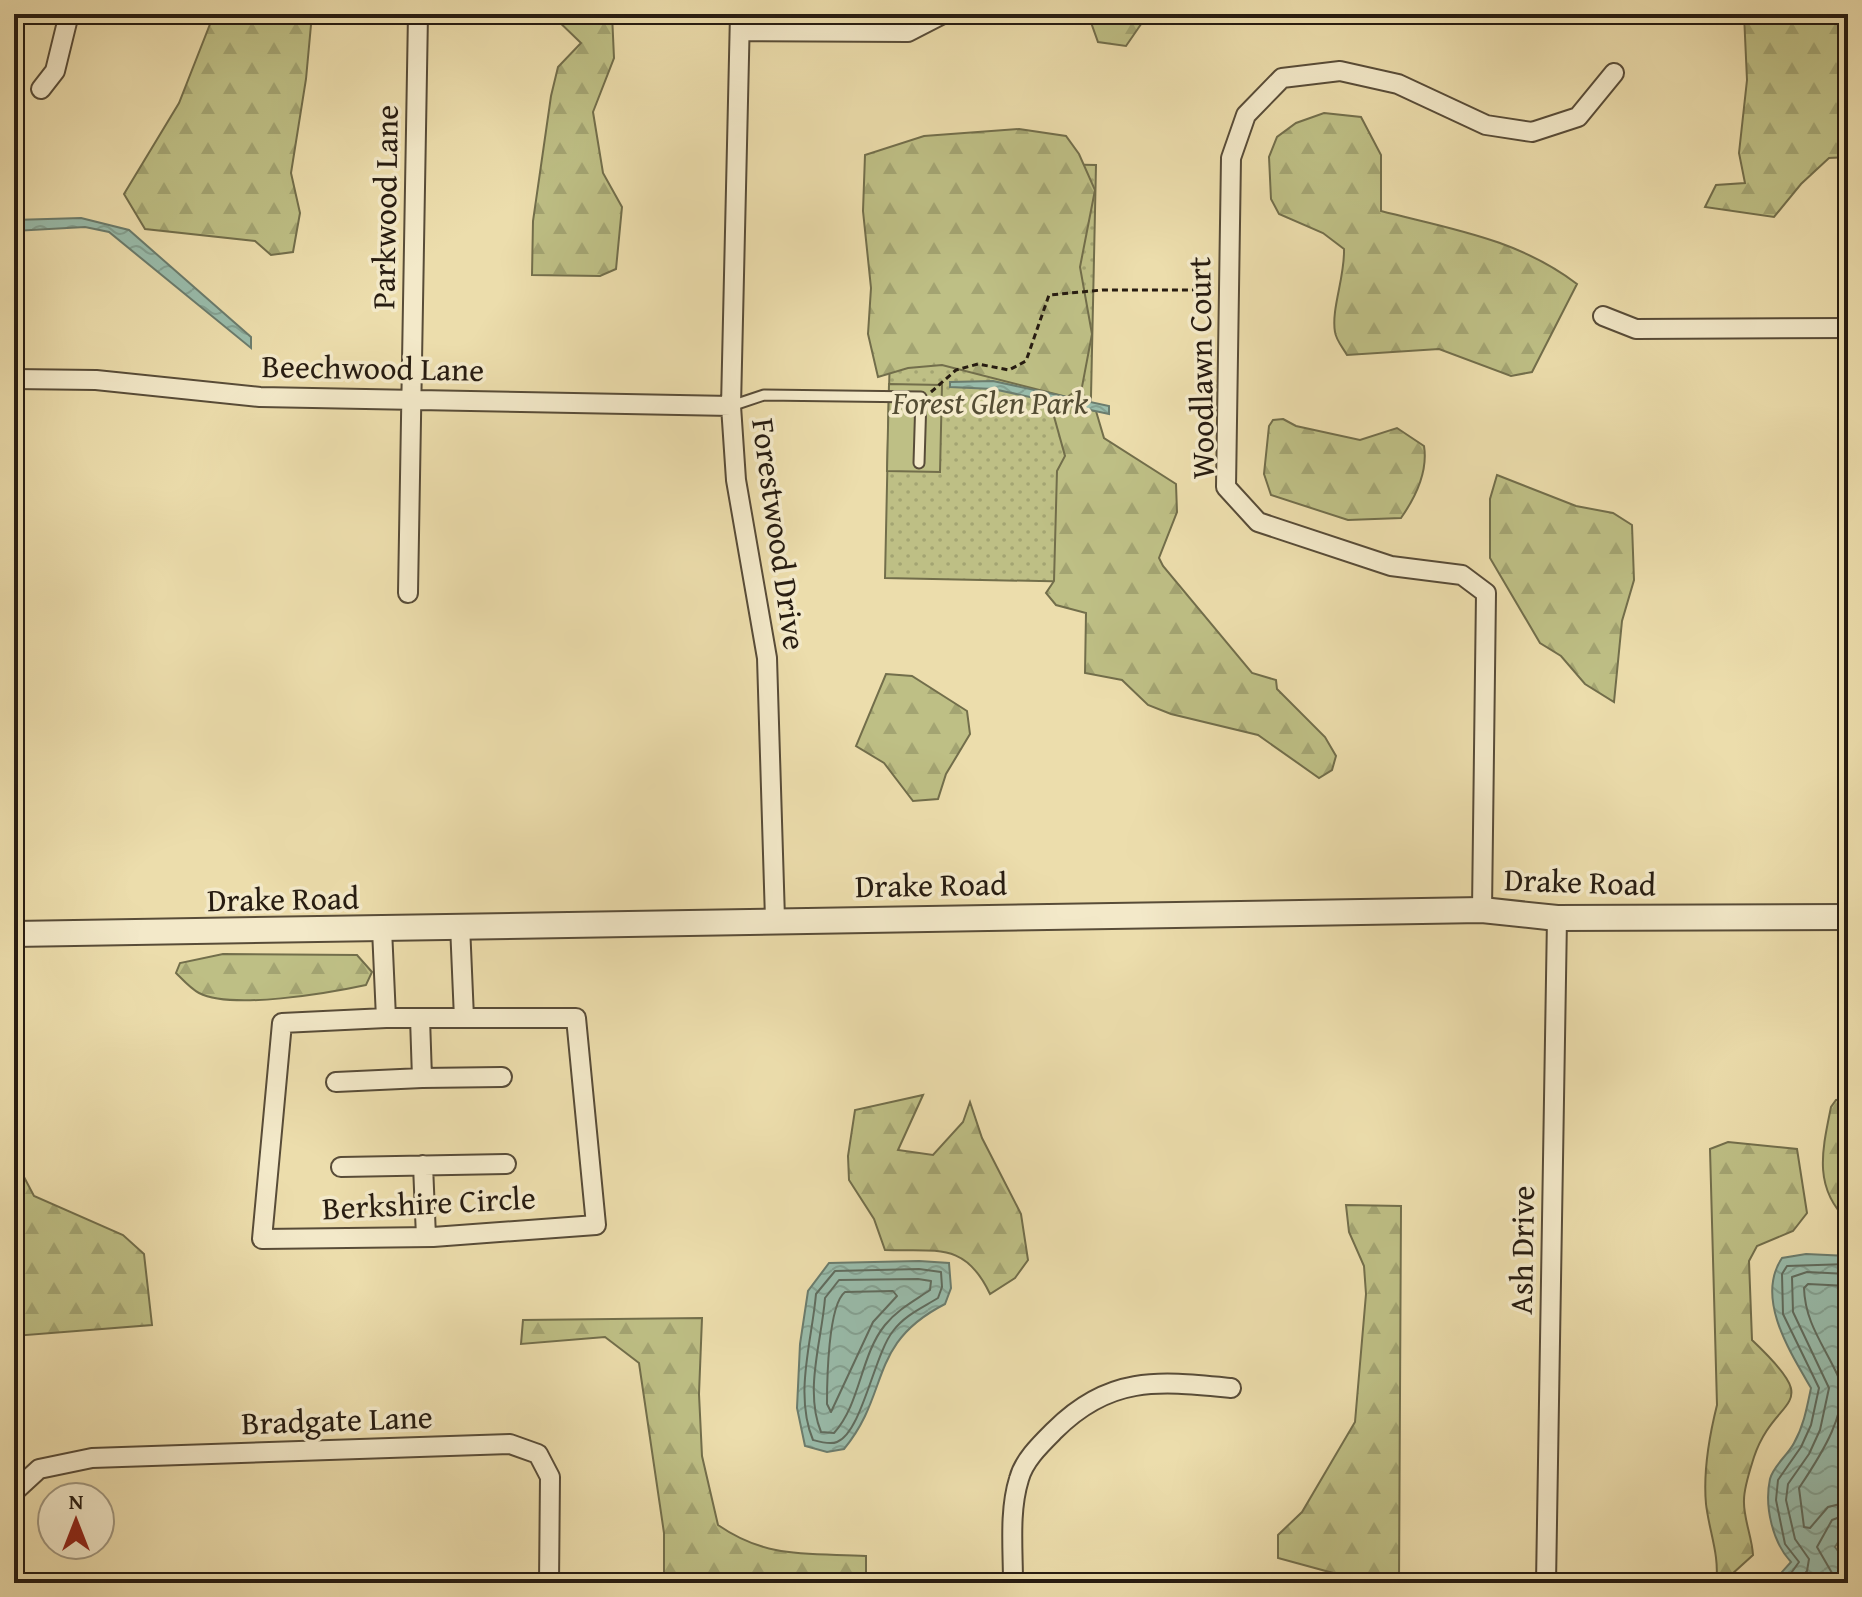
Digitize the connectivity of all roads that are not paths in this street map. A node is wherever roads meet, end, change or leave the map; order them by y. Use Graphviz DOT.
graph roads {
  1 [pos="69,14"];
  2 [pos="418,14"];
  3 [pos="943,14"];
  4 [pos="740,22"];
  5 [pos="1614,73"];
  6 [pos="41,89"];
  7 [pos="1603,316"];
  8 [pos="1848,328"];
  9 [pos="14,379"];
  10 [pos="413,399"];
  11 [pos="731,406"];
  12 [pos="919,463"];
  13 [pos="408,593"];
  14 [pos="1482,910"];
  15 [pos="1848,917"];
  16 [pos="1557,918"];
  17 [pos="775,919"];
  18 [pos="460,925"];
  19 [pos="382,929"];
  20 [pos="14,934"];
  21 [pos="386,1018"];
  22 [pos="420,1018"];
  23 [pos="464,1018"];
  24 [pos="502,1077"];
  25 [pos="422,1078"];
  26 [pos="336,1082"];
  27 [pos="506,1164"];
  28 [pos="423,1165"];
  29 [pos="341,1167"];
  30 [pos="426,1237"];
  31 [pos="1231,1388"];
  32 [pos="14,1492"];
  33 [pos="549,1583"];
  34 [pos="1013,1583"];
  35 [pos="1546,1583"];
  1 -- 6 [label="street"];
  2 -- 10 [label="street, Parkwood Lane"];
  3 -- 4 [label="street"];
  4 -- 11 [label="street, Forestwood Drive"];
  5 -- 14 [label="street, Woodlawn Court"];
  7 -- 8 [label="street"];
  9 -- 10 [label="street, Beechwood Lane"];
  10 -- 11 [label="street, Beechwood Lane"];
  10 -- 13 [label="street, Parkwood Lane"];
  11 -- 12 [label="lane"];
  11 -- 17 [label="street, Forestwood Drive"];
  14 -- 16 [label="street, Drake Road"];
  14 -- 17 [label="street, Drake Road"];
  15 -- 16 [label="street, Drake Road"];
  16 -- 35 [label="street, Ash Drive"];
  17 -- 18 [label="street, Drake Road"];
  18 -- 19 [label="street, Drake Road"];
  18 -- 23 [label="street"];
  19 -- 20 [label="street, Drake Road"];
  19 -- 21 [label="street"];
  21 -- 22 [label="street"];
  21 -- 30 [label="street, Berkshire Circle"];
  22 -- 23 [label="street"];
  22 -- 25 [label="street"];
  23 -- 30 [label="street, Berkshire Circle"];
  24 -- 25 [label="street"];
  25 -- 26 [label="street"];
  27 -- 28 [label="street"];
  28 -- 29 [label="street"];
  28 -- 30 [label="street"];
  31 -- 34 [label="street"];
  32 -- 33 [label="street, Bradgate Lane"];
}
